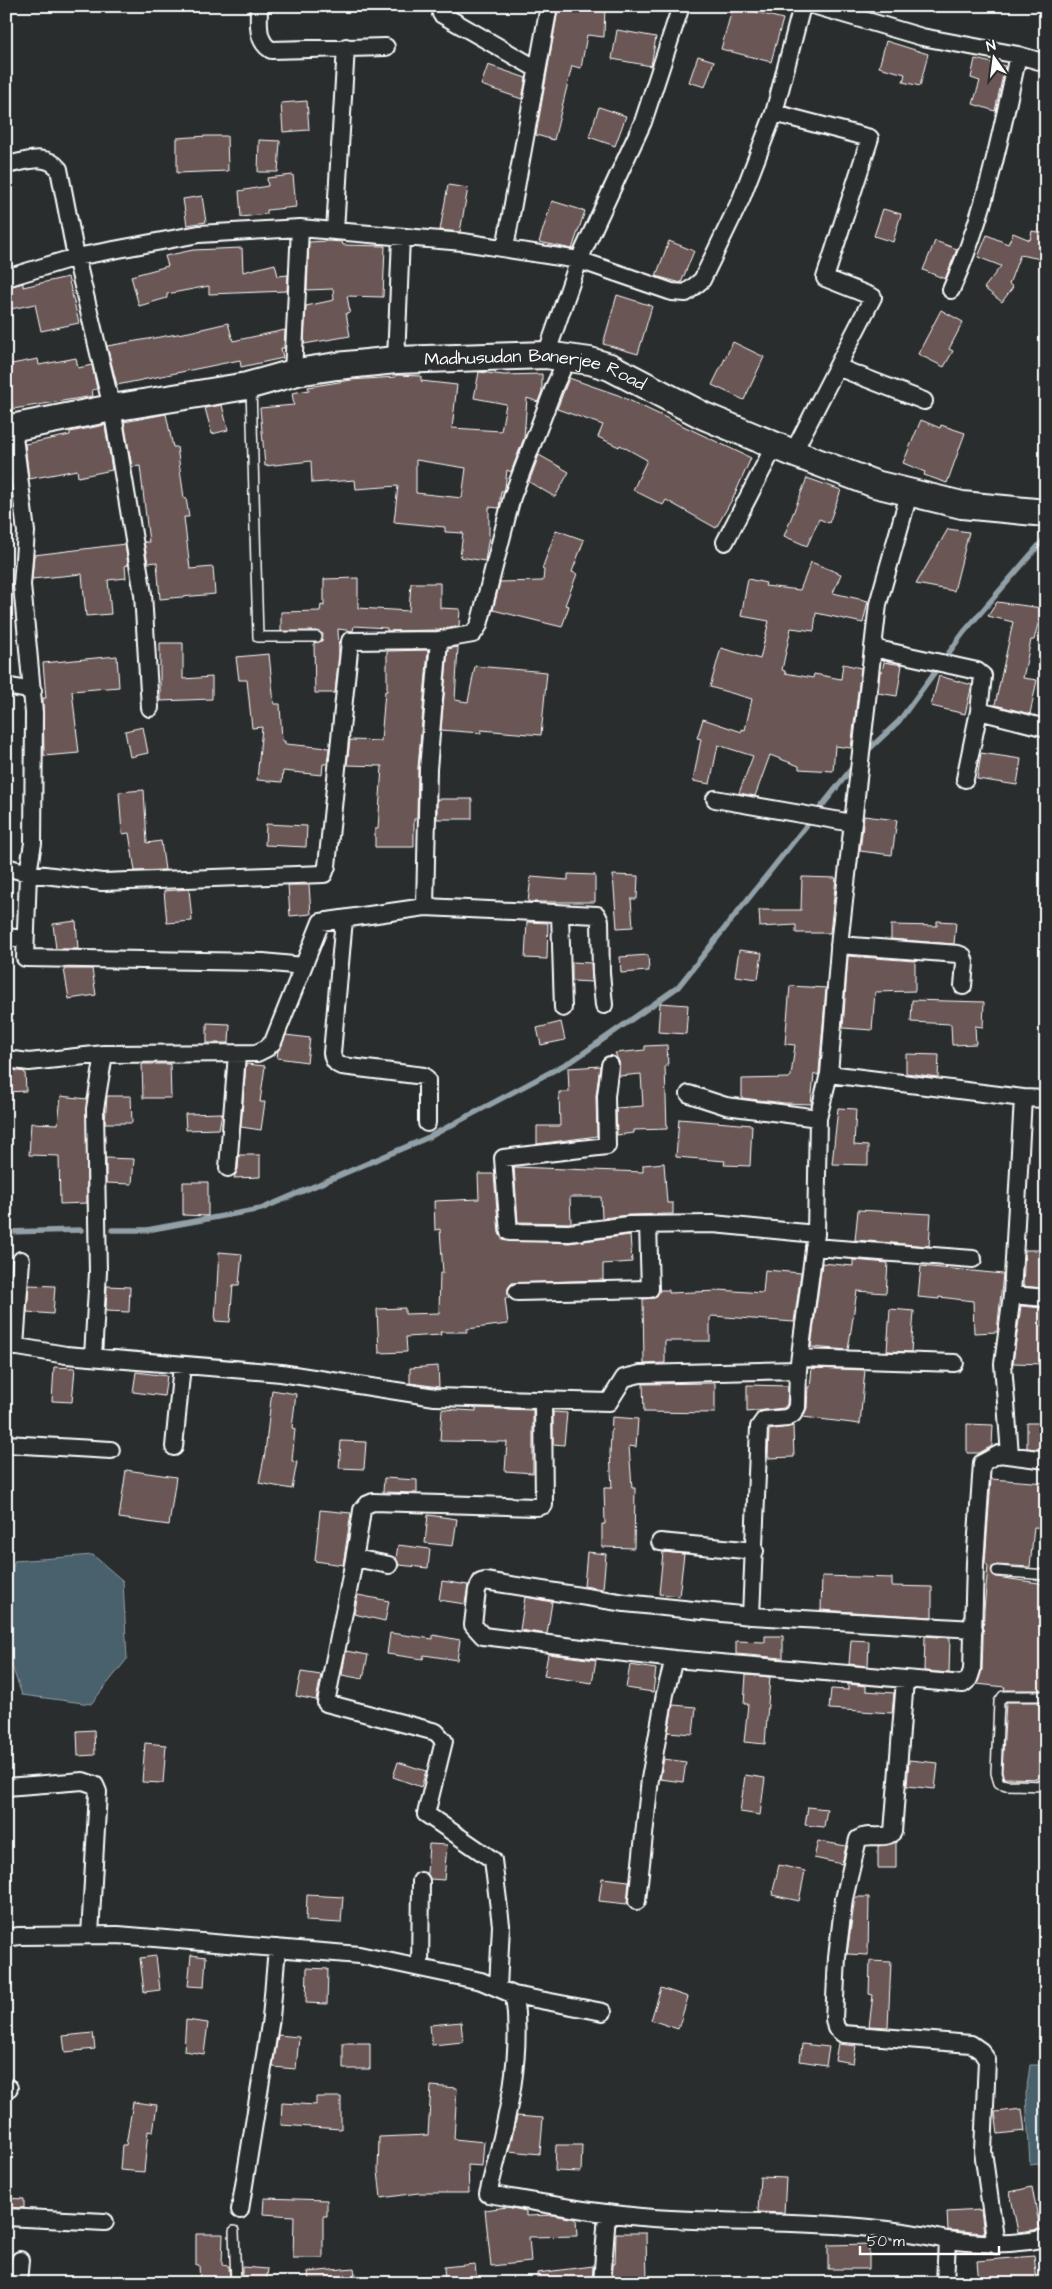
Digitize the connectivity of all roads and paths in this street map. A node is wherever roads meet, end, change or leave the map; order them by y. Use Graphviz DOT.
graph roads {
  1 [pos="259,6"];
  2 [pos="549,6"];
  3 [pos="681,6"];
  4 [pos="802,6"];
  5 [pos="816,6"];
  6 [pos="441,14"];
  7 [pos="386,46"];
  8 [pos="346,48"];
  9 [pos="1018,55"];
  10 [pos="1046,63"];
  11 [pos="537,69"];
  12 [pos="774,113"];
  13 [pos="6,165"];
  14 [pos="300,228"];
  15 [pos="335,231"];
  16 [pos="401,237"];
  17 [pos="505,248"];
  18 [pos="76,257"];
  19 [pos="579,260"];
  20 [pos="6,278"];
  21 [pos="951,290"];
  22 [pos="557,356"];
  23 [pos="396,360"];
  24 [pos="837,367"];
  25 [pos="293,373"];
  26 [pos="251,385"];
  27 [pos="924,401"];
  28 [pos="112,408"];
  29 [pos="10,429"];
  30 [pos="784,449"];
  31 [pos="909,494"];
  32 [pos="1043,513"];
  33 [pos="725,542"];
  34 [pos="317,637"];
  35 [pos="439,640"];
  36 [pos="873,648"];
  37 [pos="6,686"];
  38 [pos="33,691"];
  39 [pos="150,708"];
  40 [pos="979,711"];
  41 [pos="1046,728"];
  42 [pos="965,779"];
  43 [pos="715,799"];
  44 [pos="852,823"];
  45 [pos="6,867"];
  46 [pos="28,873"];
  47 [pos="424,907"];
  48 [pos="560,914"];
  49 [pos="344,919"];
  50 [pos="6,937"];
  51 [pos="25,939"];
  52 [pos="839,945"];
  53 [pos="304,966"];
  54 [pos="963,986"];
  55 [pos="604,1005"];
  56 [pos="563,1008"];
  57 [pos="104,1054"];
  58 [pos="237,1054"];
  59 [pos="6,1059"];
  60 [pos="610,1065"];
  61 [pos="829,1074"];
  62 [pos="689,1094"];
  63 [pos="1023,1098"];
  64 [pos="1046,1099"];
  65 [pos="818,1118"];
  66 [pos="427,1123"];
  67 [pos="228,1168"];
  68 [pos="648,1225"];
  69 [pos="815,1241"];
  70 [pos="974,1259"];
  71 [pos="21,1260"];
  72 [pos="517,1292"];
  73 [pos="1012,1295"];
  74 [pos="1046,1298"];
  75 [pos="10,1346"];
  76 [pos="93,1356"];
  77 [pos="955,1363"];
  78 [pos="799,1364"];
  79 [pos="182,1365"];
  80 [pos="543,1400"];
  81 [pos="6,1444"];
  82 [pos="174,1446"];
  83 [pos="111,1450"];
  84 [pos="1010,1455"];
  85 [pos="1046,1460"];
  86 [pos="660,1542"];
  87 [pos="755,1551"];
  88 [pos="355,1558"];
  89 [pos="389,1565"];
  90 [pos="997,1571"];
  91 [pos="1046,1574"];
  92 [pos="751,1616"];
  93 [pos="974,1629"];
  94 [pos="674,1659"];
  95 [pos="905,1680"];
  96 [pos="1046,1696"];
  97 [pos="1046,1786"];
  98 [pos="6,1787"];
  99 [pos="421,1881"];
  100 [pos="636,1901"];
  101 [pos="90,1935"];
  102 [pos="6,1938"];
  103 [pos="277,1948"];
  104 [pos="420,1968"];
  105 [pos="498,1988"];
  106 [pos="514,1995"];
  107 [pos="602,2012"];
  108 [pos="240,2210"];
  109 [pos="607,2214"];
  110 [pos="6,2217"];
  111 [pos="105,2222"];
  112 [pos="234,2231"];
  113 [pos="1046,2238"];
  114 [pos="947,2240"];
  115 [pos="996,2245"];
  116 [pos="20,2260"];
  117 [pos="18,2283"];
  118 [pos="236,2283"];
  119 [pos="602,2283"];
  120 [pos="945,2283"];
  1 -- 8 [label="street"];
  2 -- 11 [label="street"];
  3 -- 19 [label="street"];
  4 -- 12 [label="street"];
  5 -- 9 [label="street"];
  6 -- 11 [label="street"];
  7 -- 8 [label="street"];
  8 -- 15 [label="street"];
  9 -- 10 [label="street"];
  9 -- 21 [label="street"];
  11 -- 17 [label="street"];
  12 -- 19 [label="street"];
  12 -- 24 [label="street"];
  13 -- 18 [label="street"];
  14 -- 15 [label="street"];
  14 -- 18 [label="street"];
  14 -- 25 [label="street"];
  15 -- 16 [label="street"];
  16 -- 17 [label="street"];
  16 -- 23 [label="street"];
  17 -- 19 [label="street"];
  18 -- 20 [label="street"];
  18 -- 28 [label="street"];
  19 -- 22 [label="street"];
  22 -- 23 [label="main road, Madhusudan Banerjee Road"];
  22 -- 30 [label="main road, Madhusudan Banerjee Road"];
  22 -- 35 [label="street"];
  23 -- 25 [label="main road, Madhusudan Banerjee Road"];
  24 -- 27 [label="street"];
  24 -- 30 [label="street"];
  25 -- 26 [label="main road, Madhusudan Banerjee Road"];
  26 -- 28 [label="main road, Madhusudan Banerjee Road"];
  26 -- 34 [label="lane"];
  28 -- 29 [label="main road, Madhusudan Banerjee Road"];
  28 -- 39 [label="street"];
  29 -- 38 [label="street"];
  30 -- 31 [label="main road, Madhusudan Banerjee Road"];
  30 -- 33 [label="street"];
  31 -- 32 [label="main road, Madhusudan Banerjee Road"];
  31 -- 36 [label="street"];
  35 -- 46 [label="street"];
  35 -- 47 [label="street"];
  36 -- 40 [label="street"];
  36 -- 44 [label="street"];
  37 -- 38 [label="street"];
  38 -- 46 [label="street"];
  40 -- 41 [label="street"];
  40 -- 42 [label="street"];
  43 -- 44 [label="street"];
  44 -- 52 [label="street"];
  45 -- 46 [label="street"];
  46 -- 51 [label="street"];
  47 -- 48 [label="street"];
  47 -- 49 [label="street"];
  48 -- 55 [label="street"];
  48 -- 56 [label="street"];
  49 -- 53 [label="street"];
  49 -- 66 [label="street"];
  50 -- 51 [label="street"];
  51 -- 53 [label="street"];
  52 -- 54 [label="street"];
  52 -- 61 [label="street"];
  53 -- 58 [label="street"];
  57 -- 58 [label="street"];
  57 -- 59 [label="street"];
  57 -- 76 [label="street"];
  58 -- 67 [label="street"];
  60 -- 68 [label="street"];
  61 -- 63 [label="street"];
  61 -- 65 [label="street"];
  62 -- 65 [label="street"];
  63 -- 64 [label="street"];
  63 -- 73 [label="street"];
  65 -- 69 [label="street"];
  68 -- 69 [label="street"];
  68 -- 72 [label="street"];
  69 -- 70 [label="street"];
  69 -- 78 [label="street"];
  71 -- 75 [label="street"];
  73 -- 74 [label="street"];
  73 -- 84 [label="street"];
  75 -- 76 [label="street"];
  76 -- 79 [label="street"];
  77 -- 78 [label="street"];
  78 -- 80 [label="street"];
  78 -- 87 [label="street"];
  79 -- 80 [label="street"];
  79 -- 82 [label="street"];
  80 -- 88 [label="street"];
  81 -- 83 [label="street"];
  84 -- 85 [label="street"];
  84 -- 93 [label="street"];
  86 -- 87 [label="street"];
  87 -- 92 [label="street"];
  88 -- 89 [label="street"];
  88 -- 105 [label="street"];
  90 -- 91 [label="lane"];
  92 -- 93 [label="street"];
  92 -- 94 [label="street"];
  93 -- 95 [label="street"];
  94 -- 95 [label="street"];
  94 -- 100 [label="street"];
  95 -- 115 [label="street"];
  96 -- 97 [label="lane"];
  98 -- 101 [label="street"];
  99 -- 104 [label="street"];
  101 -- 102 [label="street"];
  101 -- 103 [label="street"];
  103 -- 104 [label="street"];
  103 -- 108 [label="street"];
  104 -- 105 [label="street"];
  105 -- 106 [label="street"];
  106 -- 107 [label="street"];
  106 -- 109 [label="street"];
  109 -- 114 [label="street"];
  109 -- 119 [label="street"];
  110 -- 111 [label="street"];
  112 -- 118 [label="lane"];
  113 -- 115 [label="street"];
  114 -- 115 [label="street"];
  114 -- 120 [label="street"];
  116 -- 117 [label="street"];
}
